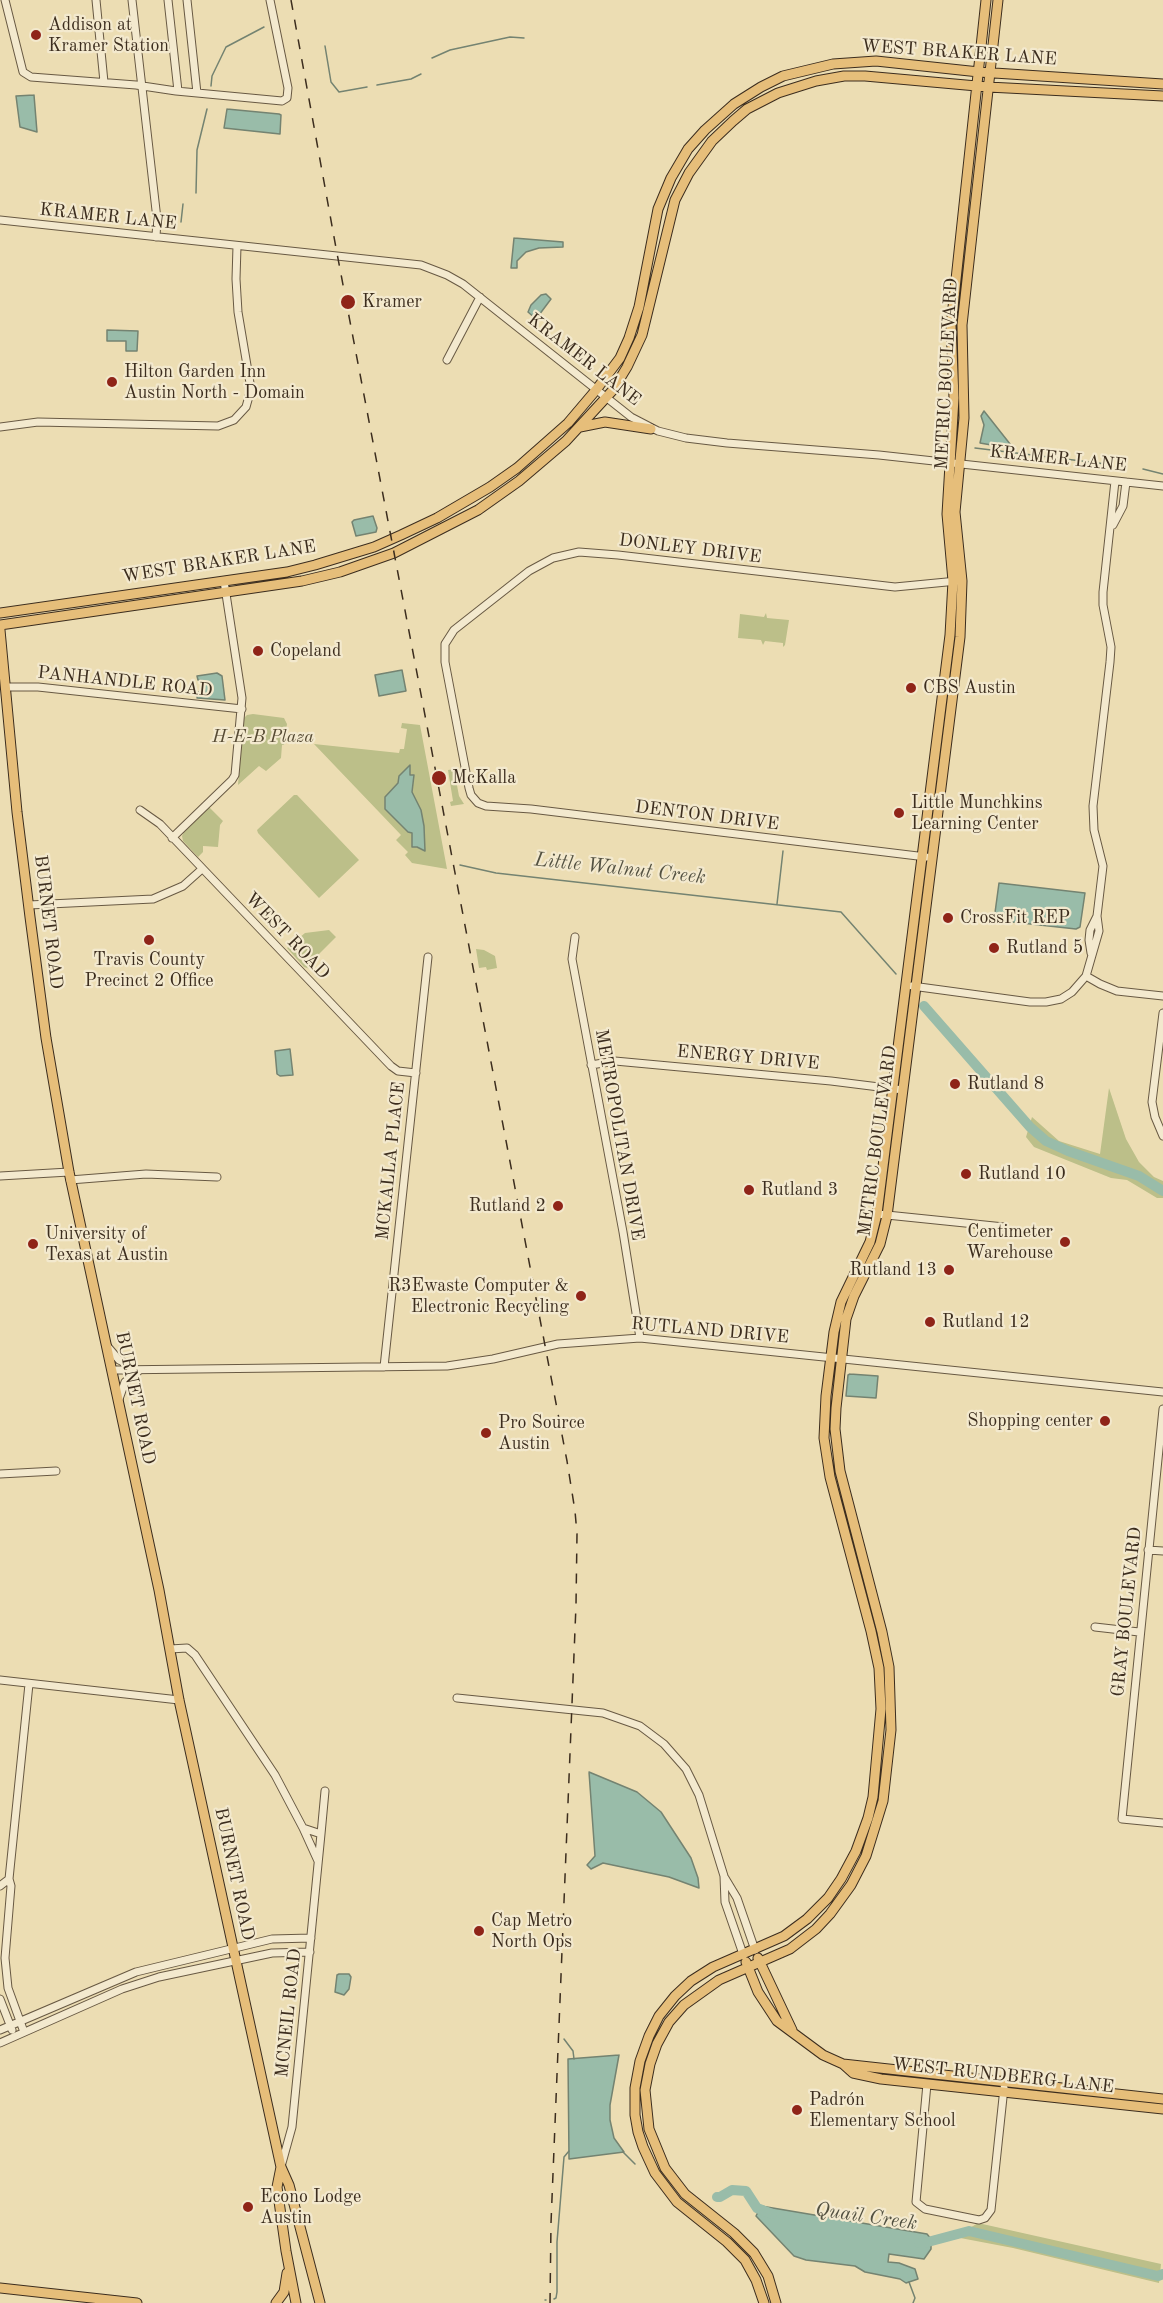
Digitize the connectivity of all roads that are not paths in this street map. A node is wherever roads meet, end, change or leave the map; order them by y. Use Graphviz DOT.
graph roads {
  1 [pos="5,0"];
  2 [pos="96,0"];
  3 [pos="132,0"];
  4 [pos="168,0"];
  5 [pos="187,0"];
  6 [pos="270,0"];
  7 [pos="986,0"];
  8 [pos="998,0"];
  9 [pos="979,72"];
  10 [pos="989,73"];
  11 [pos="1115,81"];
  12 [pos="104,82"];
  13 [pos="1163,84"];
  14 [pos="141,86"];
  15 [pos="978,86"];
  16 [pos="988,87"];
  17 [pos="178,92"];
  18 [pos="197,93"];
  19 [pos="1112,93"];
  20 [pos="1163,96"];
  21 [pos="734,104"];
  22 [pos="743,113"];
  23 [pos="723,114"];
  24 [pos="731,122"];
  25 [pos="0,220"];
  26 [pos="156,237"];
  27 [pos="237,246"];
  28 [pos="649,253"];
  29 [pos="661,254"];
  30 [pos="963,269"];
  31 [pos="480,297"];
  32 [pos="447,360"];
  33 [pos="596,390"];
  34 [pos="606,398"];
  35 [pos="0,426"];
  36 [pos="580,427"];
  37 [pos="651,429"];
  38 [pos="955,463"];
  39 [pos="1114,481"];
  40 [pos="1126,482"];
  41 [pos="1163,486"];
  42 [pos="471,500"];
  43 [pos="478,510"];
  44 [pos="1111,528"];
  45 [pos="224,581"];
  46 [pos="957,581"];
  47 [pos="226,593"];
  48 [pos="0,613"];
  49 [pos="0,625"];
  50 [pos="0,630"];
  51 [pos="5,687"];
  52 [pos="242,709"];
  53 [pos="478,803"];
  54 [pos="140,810"];
  55 [pos="172,838"];
  56 [pos="927,857"];
  57 [pos="202,868"];
  58 [pos="29,905"];
  59 [pos="575,937"];
  60 [pos="428,957"];
  61 [pos="1086,976"];
  62 [pos="911,986"];
  63 [pos="1163,996"];
  64 [pos="1163,1013"];
  65 [pos="591,1065"];
  66 [pos="416,1073"];
  67 [pos="898,1089"];
  68 [pos="1163,1136"];
  69 [pos="0,1176"];
  70 [pos="70,1176"];
  71 [pos="217,1176"];
  72 [pos="882,1215"];
  73 [pos="1004,1227"];
  74 [pos="640,1338"];
  75 [pos="106,1344"];
  76 [pos="835,1358"];
  77 [pos="384,1367"];
  78 [pos="142,1369"];
  79 [pos="112,1370"];
  80 [pos="1163,1392"];
  81 [pos="119,1401"];
  82 [pos="1163,1409"];
  83 [pos="56,1471"];
  84 [pos="0,1473"];
  85 [pos="843,1487"];
  86 [pos="833,1490"];
  87 [pos="1148,1550"];
  88 [pos="1163,1551"];
  89 [pos="1095,1627"];
  90 [pos="1139,1632"];
  91 [pos="170,1649"];
  92 [pos="885,1676"];
  93 [pos="0,1680"];
  94 [pos="29,1684"];
  95 [pos="457,1698"];
  96 [pos="179,1700"];
  97 [pos="325,1791"];
  98 [pos="1163,1823"];
  99 [pos="303,1828"];
  100 [pos="321,1834"];
  101 [pos="862,1837"];
  102 [pos="872,1841"];
  103 [pos="318,1861"];
  104 [pos="724,1876"];
  105 [pos="0,1878"];
  106 [pos="9,1879"];
  107 [pos="0,1886"];
  108 [pos="311,1938"];
  109 [pos="232,1948"];
  110 [pos="755,1950"];
  111 [pos="310,1952"];
  112 [pos="743,1954"];
  113 [pos="235,1959"];
  114 [pos="760,1963"];
  115 [pos="748,1968"];
  116 [pos="0,1999"];
  117 [pos="20,2021"];
  118 [pos="10,2026"];
  119 [pos="0,2030"];
  120 [pos="792,2030"];
  121 [pos="24,2032"];
  122 [pos="15,2037"];
  123 [pos="647,2039"];
  124 [pos="0,2043"];
  125 [pos="657,2044"];
  126 [pos="897,2076"];
  127 [pos="1004,2082"];
  128 [pos="927,2084"];
  129 [pos="1003,2093"];
  130 [pos="1163,2099"];
  131 [pos="1163,2109"];
  132 [pos="281,2167"];
  133 [pos="664,2167"];
  134 [pos="655,2173"];
  135 [pos="681,2190"];
  136 [pos="673,2198"];
  137 [pos="288,2265"];
  138 [pos="0,2288"];
  139 [pos="319,2298"];
  140 [pos="137,2303"];
  141 [pos="276,2303"];
  142 [pos="296,2303"];
  143 [pos="325,2303"];
  144 [pos="764,2303"];
  145 [pos="776,2303"];
  1 -- 12 [label="street"];
  2 -- 12 [label="street"];
  3 -- 14 [label="street"];
  4 -- 17 [label="street"];
  5 -- 18 [label="street"];
  6 -- 18 [label="street"];
  7 -- 9 [label="main road, METRIC BOULEVARD"];
  8 -- 10 [label="main road, METRIC BOULEVARD"];
  9 -- 10 [label="main road, WEST BRAKER LANE"];
  9 -- 15 [label="main road, METRIC BOULEVARD"];
  9 -- 21 [label="main road, WEST BRAKER LANE"];
  10 -- 11 [label="main road, WEST BRAKER LANE"];
  10 -- 16 [label="main road, METRIC BOULEVARD"];
  11 -- 13 [label="main road, WEST BRAKER LANE"];
  11 -- 19 [label="main road"];
  12 -- 14 [label="street"];
  14 -- 17 [label="street"];
  14 -- 26 [label="street"];
  15 -- 16 [label="main road, WEST BRAKER LANE"];
  15 -- 22 [label="main road, WEST BRAKER LANE"];
  15 -- 30 [label="main road, METRIC BOULEVARD"];
  16 -- 19 [label="main road, WEST BRAKER LANE"];
  16 -- 30 [label="main road, METRIC BOULEVARD"];
  17 -- 18 [label="street"];
  19 -- 20 [label="main road, WEST BRAKER LANE"];
  21 -- 22 [label="main road"];
  21 -- 23 [label="main road, WEST BRAKER LANE"];
  22 -- 24 [label="main road, WEST BRAKER LANE"];
  23 -- 24 [label="main road"];
  23 -- 28 [label="main road, WEST BRAKER LANE"];
  24 -- 29 [label="main road, WEST BRAKER LANE"];
  25 -- 26 [label="street, KRAMER LANE"];
  26 -- 27 [label="street, KRAMER LANE"];
  27 -- 31 [label="street, KRAMER LANE"];
  27 -- 35 [label="street"];
  28 -- 29 [label="main road"];
  28 -- 33 [label="main road, WEST BRAKER LANE"];
  29 -- 34 [label="main road, WEST BRAKER LANE"];
  30 -- 38 [label="main road, METRIC BOULEVARD"];
  31 -- 32 [label="street"];
  31 -- 33 [label="street, KRAMER LANE"];
  33 -- 34 [label="street, KRAMER LANE"];
  33 -- 42 [label="main road, WEST BRAKER LANE"];
  34 -- 36 [label="main road, WEST BRAKER LANE"];
  34 -- 37 [label="street, KRAMER LANE"];
  36 -- 37 [label="main road"];
  36 -- 43 [label="main road, WEST BRAKER LANE"];
  37 -- 38 [label="street, KRAMER LANE"];
  38 -- 39 [label="street, KRAMER LANE"];
  38 -- 46 [label="main road, METRIC BOULEVARD"];
  39 -- 40 [label="street, KRAMER LANE"];
  39 -- 44 [label="street"];
  40 -- 41 [label="street, KRAMER LANE"];
  40 -- 44 [label="street"];
  42 -- 43 [label="main road"];
  42 -- 45 [label="main road, WEST BRAKER LANE"];
  43 -- 47 [label="main road, WEST BRAKER LANE"];
  44 -- 61 [label="street"];
  45 -- 47 [label="street"];
  45 -- 48 [label="main road, WEST BRAKER LANE"];
  46 -- 53 [label="street, DONLEY DRIVE"];
  46 -- 56 [label="main road, METRIC BOULEVARD"];
  47 -- 49 [label="main road, WEST BRAKER LANE"];
  47 -- 52 [label="street"];
  50 -- 51 [label="main road, BURNET ROAD"];
  51 -- 52 [label="street, PANHANDLE ROAD"];
  51 -- 58 [label="main road, BURNET ROAD"];
  52 -- 55 [label="street"];
  53 -- 56 [label="street, DENTON DRIVE"];
  54 -- 55 [label="street, WEST ROAD"];
  55 -- 57 [label="street, WEST ROAD"];
  56 -- 62 [label="main road, METRIC BOULEVARD"];
  57 -- 58 [label="street"];
  57 -- 66 [label="street, WEST ROAD"];
  58 -- 70 [label="main road, BURNET ROAD"];
  59 -- 65 [label="street, METROPOLITAN DRIVE"];
  60 -- 66 [label="street, MCKALLA PLACE"];
  61 -- 62 [label="street"];
  61 -- 63 [label="street"];
  62 -- 67 [label="main road, METRIC BOULEVARD"];
  64 -- 68 [label="street"];
  65 -- 67 [label="street, ENERGY DRIVE"];
  65 -- 74 [label="street, METROPOLITAN DRIVE"];
  66 -- 77 [label="street, MCKALLA PLACE"];
  67 -- 72 [label="main road, METRIC BOULEVARD"];
  69 -- 70 [label="street"];
  70 -- 71 [label="street"];
  70 -- 75 [label="main road, BURNET ROAD"];
  72 -- 73 [label="street"];
  72 -- 76 [label="main road, METRIC BOULEVARD"];
  74 -- 76 [label="street, RUTLAND DRIVE"];
  74 -- 77 [label="street, RUTLAND DRIVE"];
  75 -- 78 [label="street"];
  75 -- 79 [label="main road, BURNET ROAD"];
  76 -- 80 [label="street, RUTLAND DRIVE"];
  76 -- 85 [label="main road, METRIC BOULEVARD"];
  76 -- 86 [label="main road, METRIC BOULEVARD"];
  77 -- 78 [label="street, RUTLAND DRIVE"];
  78 -- 79 [label="street, RUTLAND DRIVE"];
  78 -- 81 [label="street"];
  79 -- 81 [label="main road, BURNET ROAD"];
  81 -- 91 [label="main road, BURNET ROAD"];
  82 -- 87 [label="street, GRAY BOULEVARD"];
  83 -- 84 [label="street"];
  85 -- 86 [label="main road"];
  85 -- 92 [label="main road, METRIC BOULEVARD"];
  86 -- 92 [label="main road, METRIC BOULEVARD"];
  87 -- 88 [label="street"];
  87 -- 90 [label="street, GRAY BOULEVARD"];
  89 -- 90 [label="street"];
  90 -- 98 [label="street, GRAY BOULEVARD"];
  91 -- 96 [label="main road, BURNET ROAD"];
  91 -- 99 [label="street, MCNEIL ROAD"];
  92 -- 101 [label="main road, METRIC BOULEVARD"];
  92 -- 102 [label="main road, METRIC BOULEVARD"];
  93 -- 94 [label="street"];
  94 -- 96 [label="street"];
  94 -- 106 [label="street"];
  95 -- 104 [label="street, WEST RUNDBERG LANE"];
  96 -- 109 [label="main road, BURNET ROAD"];
  97 -- 100 [label="street, MCNEIL ROAD"];
  99 -- 100 [label="street"];
  99 -- 103 [label="street, MCNEIL ROAD"];
  100 -- 103 [label="street, MCNEIL ROAD"];
  101 -- 102 [label="main road"];
  101 -- 110 [label="main road, METRIC BOULEVARD"];
  102 -- 114 [label="main road, METRIC BOULEVARD"];
  103 -- 108 [label="street, MCNEIL ROAD"];
  104 -- 110 [label="street, WEST RUNDBERG LANE"];
  104 -- 112 [label="street, WEST RUNDBERG LANE"];
  105 -- 106 [label="street"];
  106 -- 107 [label="street"];
  106 -- 117 [label="street"];
  108 -- 109 [label="street"];
  108 -- 111 [label="street, MCNEIL ROAD"];
  109 -- 113 [label="main road, BURNET ROAD"];
  109 -- 117 [label="street"];
  110 -- 112 [label="main road, METRIC BOULEVARD"];
  110 -- 114 [label="main road, WEST RUNDBERG LANE"];
  111 -- 113 [label="street"];
  111 -- 132 [label="street, MCNEIL ROAD"];
  112 -- 115 [label="main road, WEST RUNDBERG LANE"];
  112 -- 123 [label="main road, METRIC BOULEVARD"];
  113 -- 121 [label="street"];
  113 -- 132 [label="main road, BURNET ROAD"];
  114 -- 115 [label="main road, METRIC BOULEVARD"];
  114 -- 120 [label="main road, WEST RUNDBERG LANE"];
  115 -- 120 [label="main road, WEST RUNDBERG LANE"];
  115 -- 125 [label="main road, METRIC BOULEVARD"];
  116 -- 118 [label="street"];
  117 -- 118 [label="street"];
  117 -- 121 [label="street"];
  118 -- 119 [label="street"];
  118 -- 122 [label="street"];
  120 -- 126 [label="main road, WEST RUNDBERG LANE"];
  121 -- 122 [label="street"];
  122 -- 124 [label="street"];
  123 -- 125 [label="main road"];
  123 -- 134 [label="main road, METRIC BOULEVARD"];
  125 -- 133 [label="main road, METRIC BOULEVARD"];
  126 -- 127 [label="main road, WEST RUNDBERG LANE"];
  126 -- 128 [label="main road, WEST RUNDBERG LANE"];
  127 -- 129 [label="street"];
  127 -- 130 [label="main road, WEST RUNDBERG LANE"];
  128 -- 129 [label="main road, WEST RUNDBERG LANE"];
  128 -- 129 [label="street"];
  129 -- 131 [label="main road, WEST RUNDBERG LANE"];
  132 -- 137 [label="main road, BURNET ROAD"];
  132 -- 139 [label="main road, BURNET ROAD"];
  133 -- 134 [label="main road"];
  133 -- 135 [label="main road, METRIC BOULEVARD"];
  134 -- 136 [label="main road, METRIC BOULEVARD"];
  135 -- 136 [label="main road"];
  135 -- 145 [label="main road, METRIC BOULEVARD"];
  136 -- 144 [label="main road, METRIC BOULEVARD"];
  137 -- 141 [label="main road"];
  137 -- 142 [label="main road, BURNET ROAD"];
  138 -- 140 [label="main road"];
  139 -- 143 [label="main road, BURNET ROAD"];
}
